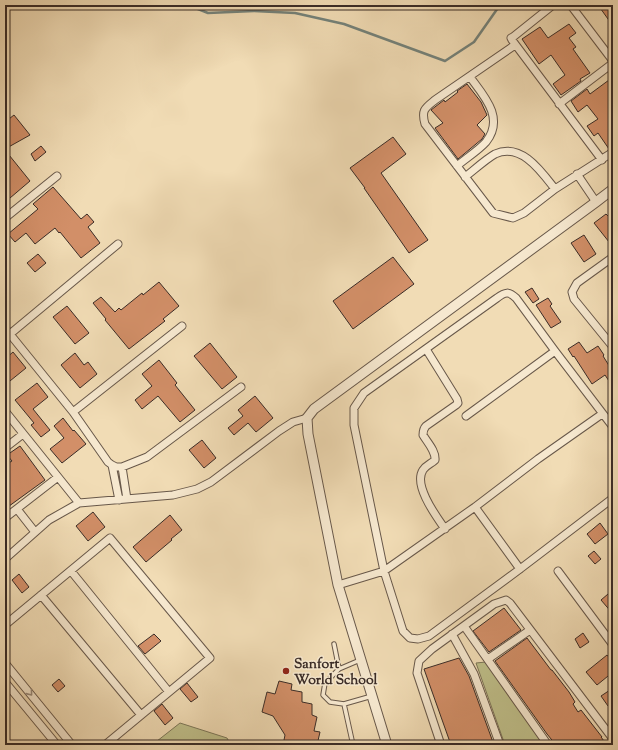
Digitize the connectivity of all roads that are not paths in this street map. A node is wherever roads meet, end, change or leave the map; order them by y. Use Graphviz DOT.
graph roads {
  1 [pos="554,5"];
  2 [pos="569,5"];
  3 [pos="515,45"];
  4 [pos="613,62"];
  5 [pos="470,77"];
  6 [pos="559,104"];
  7 [pos="613,152"];
  8 [pos="602,160"];
  9 [pos="457,166"];
  10 [pos="577,174"];
  11 [pos="57,176"];
  12 [pos="465,177"];
  13 [pos="555,189"];
  14 [pos="613,189"];
  15 [pos="596,202"];
  16 [pos="5,218"];
  17 [pos="118,244"];
  18 [pos="613,257"];
  19 [pos="182,326"];
  20 [pos="7,331"];
  21 [pos="613,347"];
  22 [pos="426,349"];
  23 [pos="556,351"];
  24 [pos="241,387"];
  25 [pos="5,411"];
  26 [pos="73,412"];
  27 [pos="602,414"];
  28 [pos="466,416"];
  29 [pos="307,418"];
  30 [pos="613,427"];
  31 [pos="23,434"];
  32 [pos="5,448"];
  33 [pos="112,466"];
  34 [pos="122,467"];
  35 [pos="58,477"];
  36 [pos="613,498"];
  37 [pos="127,499"];
  38 [pos="119,500"];
  39 [pos="80,503"];
  40 [pos="475,507"];
  41 [pos="17,509"];
  42 [pos="5,518"];
  43 [pos="445,528"];
  44 [pos="36,532"];
  45 [pos="5,558"];
  46 [pos="520,569"];
  47 [pos="71,571"];
  48 [pos="384,571"];
  49 [pos="558,571"];
  50 [pos="338,585"];
  51 [pos="41,595"];
  52 [pos="5,625"];
  53 [pos="464,626"];
  54 [pos="530,630"];
  55 [pos="452,634"];
  56 [pos="334,644"];
  57 [pos="613,645"];
  58 [pos="361,660"];
  59 [pos="488,660"];
  60 [pos="5,663"];
  61 [pos="339,669"];
  62 [pos="5,682"];
  63 [pos="169,692"];
  64 [pos="372,696"];
  65 [pos="344,704"];
  66 [pos="141,715"];
  67 [pos="613,739"];
  68 [pos="57,745"];
  69 [pos="72,745"];
  70 [pos="105,745"];
  71 [pos="353,745"];
  72 [pos="387,745"];
  73 [pos="441,745"];
  74 [pos="500,745"];
  75 [pos="548,745"];
  1 -- 3 [label="street"];
  2 -- 4 [label="street"];
  3 -- 5 [label="street"];
  3 -- 6 [label="street"];
  4 -- 6 [label="street"];
  5 -- 9 [label="street"];
  5 -- 9 [label="street"];
  6 -- 8 [label="street"];
  7 -- 8 [label="street"];
  8 -- 10 [label="street"];
  9 -- 12 [label="street"];
  10 -- 13 [label="street"];
  10 -- 15 [label="street"];
  11 -- 16 [label="street"];
  12 -- 13 [label="street"];
  12 -- 13 [label="street"];
  14 -- 15 [label="street"];
  15 -- 29 [label="street"];
  17 -- 20 [label="street"];
  18 -- 21 [label="street"];
  19 -- 26 [label="street"];
  20 -- 26 [label="street"];
  22 -- 23 [label="street"];
  22 -- 43 [label="street"];
  22 -- 48 [label="street"];
  23 -- 27 [label="street"];
  23 -- 28 [label="street"];
  24 -- 34 [label="street"];
  25 -- 31 [label="street"];
  26 -- 33 [label="street"];
  27 -- 30 [label="street"];
  27 -- 40 [label="street"];
  29 -- 37 [label="street"];
  29 -- 50 [label="street"];
  31 -- 32 [label="street"];
  31 -- 35 [label="street"];
  33 -- 34 [label="street"];
  33 -- 38 [label="street"];
  34 -- 37 [label="street"];
  35 -- 39 [label="street"];
  35 -- 41 [label="street"];
  36 -- 46 [label="street"];
  37 -- 38 [label="street"];
  38 -- 39 [label="street"];
  39 -- 44 [label="street"];
  40 -- 43 [label="street"];
  40 -- 46 [label="street"];
  41 -- 42 [label="street"];
  41 -- 44 [label="street"];
  43 -- 48 [label="street"];
  44 -- 45 [label="street"];
  46 -- 48 [label="street"];
  47 -- 51 [label="street"];
  47 -- 63 [label="street"];
  47 -- 63 [label="street"];
  48 -- 50 [label="street"];
  49 -- 57 [label="street"];
  50 -- 58 [label="street"];
  51 -- 52 [label="street"];
  51 -- 66 [label="street"];
  53 -- 54 [label="street"];
  53 -- 55 [label="street"];
  53 -- 59 [label="street"];
  54 -- 59 [label="street"];
  54 -- 67 [label="street"];
  55 -- 73 [label="street"];
  55 -- 74 [label="street"];
  56 -- 61 [label="lane"];
  58 -- 61 [label="lane"];
  58 -- 64 [label="street"];
  59 -- 75 [label="street"];
  60 -- 69 [label="street, one-way"];
  61 -- 65 [label="lane"];
  62 -- 68 [label="street"];
  63 -- 66 [label="street"];
  64 -- 65 [label="lane"];
  64 -- 72 [label="street"];
  65 -- 71 [label="lane"];
  66 -- 70 [label="street"];
}
